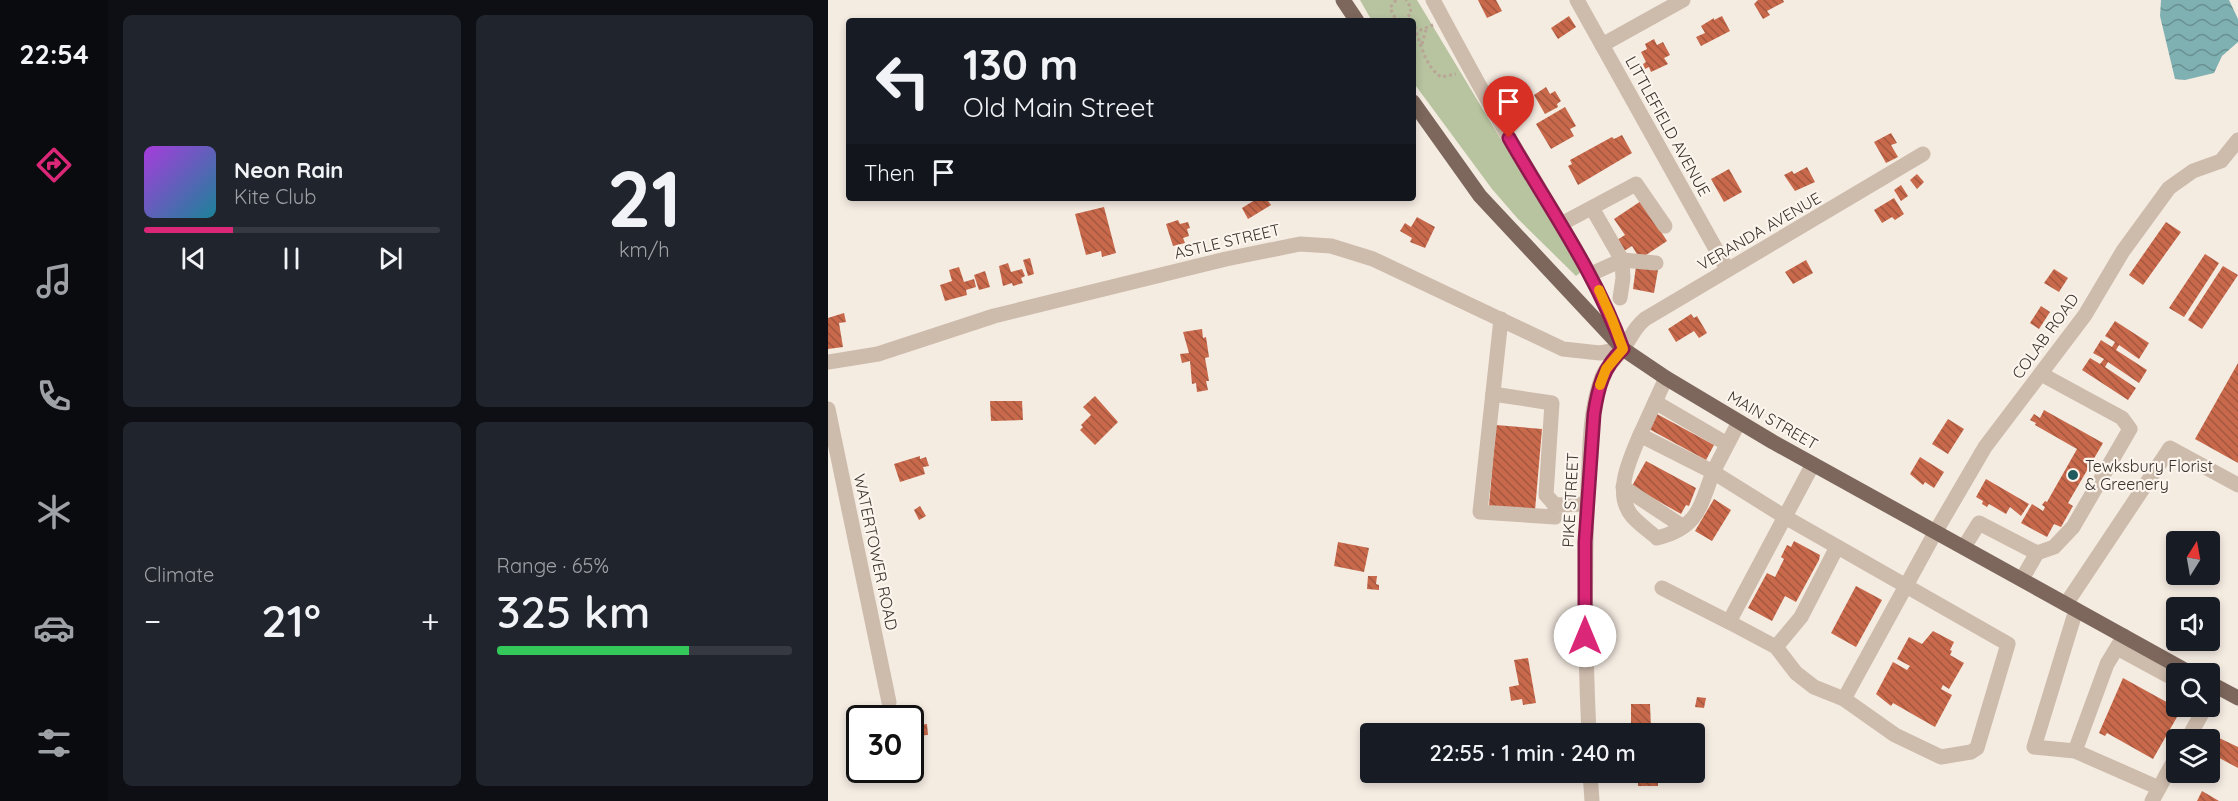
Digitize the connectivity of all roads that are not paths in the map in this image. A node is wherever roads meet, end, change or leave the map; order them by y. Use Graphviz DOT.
graph roads {
  1 [pos="1343,0"];
  2 [pos="1433,0"];
  3 [pos="1577,0"];
  4 [pos="1683,0"];
  5 [pos="1355,18"];
  6 [pos="1602,45"];
  7 [pos="1416,106"];
  8 [pos="2238,140"];
  9 [pos="1923,154"];
  10 [pos="1592,208"];
  11 [pos="1561,224"];
  12 [pos="1665,226"];
  13 [pos="1622,260"];
  14 [pos="1656,263"];
  15 [pos="1727,269"];
  16 [pos="1591,274"];
  17 [pos="1620,298"];
  18 [pos="1501,319"];
  19 [pos="1623,349"];
  20 [pos="828,362"];
  21 [pos="2041,374"];
  22 [pos="1666,378"];
  23 [pos="1493,394"];
  24 [pos="1655,402"];
  25 [pos="828,410"];
  26 [pos="1739,422"];
  27 [pos="1640,435"];
  28 [pos="1727,444"];
  29 [pos="1813,464"];
  30 [pos="1713,472"];
  31 [pos="2238,485"];
  32 [pos="1623,487"];
  33 [pos="1587,504"];
  34 [pos="1555,505"];
  35 [pos="1785,517"];
  36 [pos="1682,526"];
  37 [pos="1936,531"];
  38 [pos="1837,547"];
  39 [pos="1964,547"];
  40 [pos="2037,553"];
  41 [pos="2022,579"];
  42 [pos="1906,586"];
  43 [pos="1662,588"];
  44 [pos="2071,607"];
  45 [pos="1729,622"];
  46 [pos="2120,642"];
  47 [pos="1776,647"];
  48 [pos="2167,663"];
  49 [pos="2166,673"];
  50 [pos="2220,696"];
  51 [pos="2238,698"];
  52 [pos="1844,699"];
  53 [pos="889,702"];
  54 [pos="1589,723"];
  55 [pos="2075,751"];
  56 [pos="2166,776"];
  57 [pos="1591,783"];
  58 [pos="2156,795"];
  59 [pos="1592,801"];
  1 -- 5 [label="main road"];
  2 -- 11 [label="street"];
  3 -- 6 [label="street, LITTLEFIELD AVENUE"];
  4 -- 6 [label="street"];
  6 -- 15 [label="street, LITTLEFIELD AVENUE"];
  7 -- 19 [label="main road, MAIN STREET"];
  8 -- 21 [label="street, COLAB ROAD"];
  9 -- 15 [label="street, VERANDA AVENUE"];
  10 -- 11 [label="street"];
  10 -- 12 [label="street"];
  10 -- 13 [label="street"];
  11 -- 16 [label="street"];
  13 -- 14 [label="street"];
  13 -- 16 [label="street"];
  13 -- 17 [label="street"];
  15 -- 19 [label="street, VERANDA AVENUE"];
  16 -- 19 [label="street"];
  18 -- 19 [label="street, ASTLE STREET"];
  18 -- 20 [label="street, ASTLE STREET"];
  18 -- 23 [label="street"];
  19 -- 22 [label="main road, MAIN STREET"];
  19 -- 33 [label="street, PIKE STREET"];
  21 -- 37 [label="street, COLAB ROAD"];
  21 -- 40 [label="street"];
  22 -- 24 [label="street"];
  22 -- 26 [label="main road, MAIN STREET"];
  23 -- 34 [label="street"];
  23 -- 34 [label="street"];
  24 -- 27 [label="street"];
  24 -- 28 [label="street"];
  25 -- 53 [label="street, WATERTOWER ROAD"];
  26 -- 28 [label="street"];
  26 -- 29 [label="main road, MAIN STREET"];
  27 -- 30 [label="street"];
  27 -- 32 [label="street"];
  28 -- 30 [label="street"];
  29 -- 35 [label="street"];
  29 -- 37 [label="main road, MAIN STREET"];
  30 -- 35 [label="street"];
  30 -- 36 [label="street"];
  31 -- 44 [label="street"];
  32 -- 36 [label="street"];
  32 -- 36 [label="street"];
  33 -- 34 [label="street"];
  33 -- 54 [label="street, PIKE STREET"];
  35 -- 38 [label="street"];
  35 -- 45 [label="street"];
  37 -- 39 [label="main road, MAIN STREET"];
  37 -- 42 [label="street, COLAB ROAD"];
  38 -- 42 [label="street"];
  38 -- 47 [label="street"];
  39 -- 40 [label="street"];
  39 -- 41 [label="main road, MAIN STREET"];
  40 -- 41 [label="street"];
  41 -- 44 [label="main road, MAIN STREET"];
  42 -- 52 [label="street, COLAB ROAD"];
  42 -- 52 [label="street"];
  43 -- 45 [label="street"];
  44 -- 46 [label="main road, MAIN STREET"];
  44 -- 55 [label="street"];
  45 -- 47 [label="street"];
  46 -- 48 [label="main road, MAIN STREET"];
  46 -- 49 [label="street"];
  46 -- 55 [label="street"];
  47 -- 52 [label="street"];
  50 -- 51 [label="main road"];
  55 -- 58 [label="street"];
  56 -- 58 [label="street"];
  57 -- 59 [label="street"];
}
